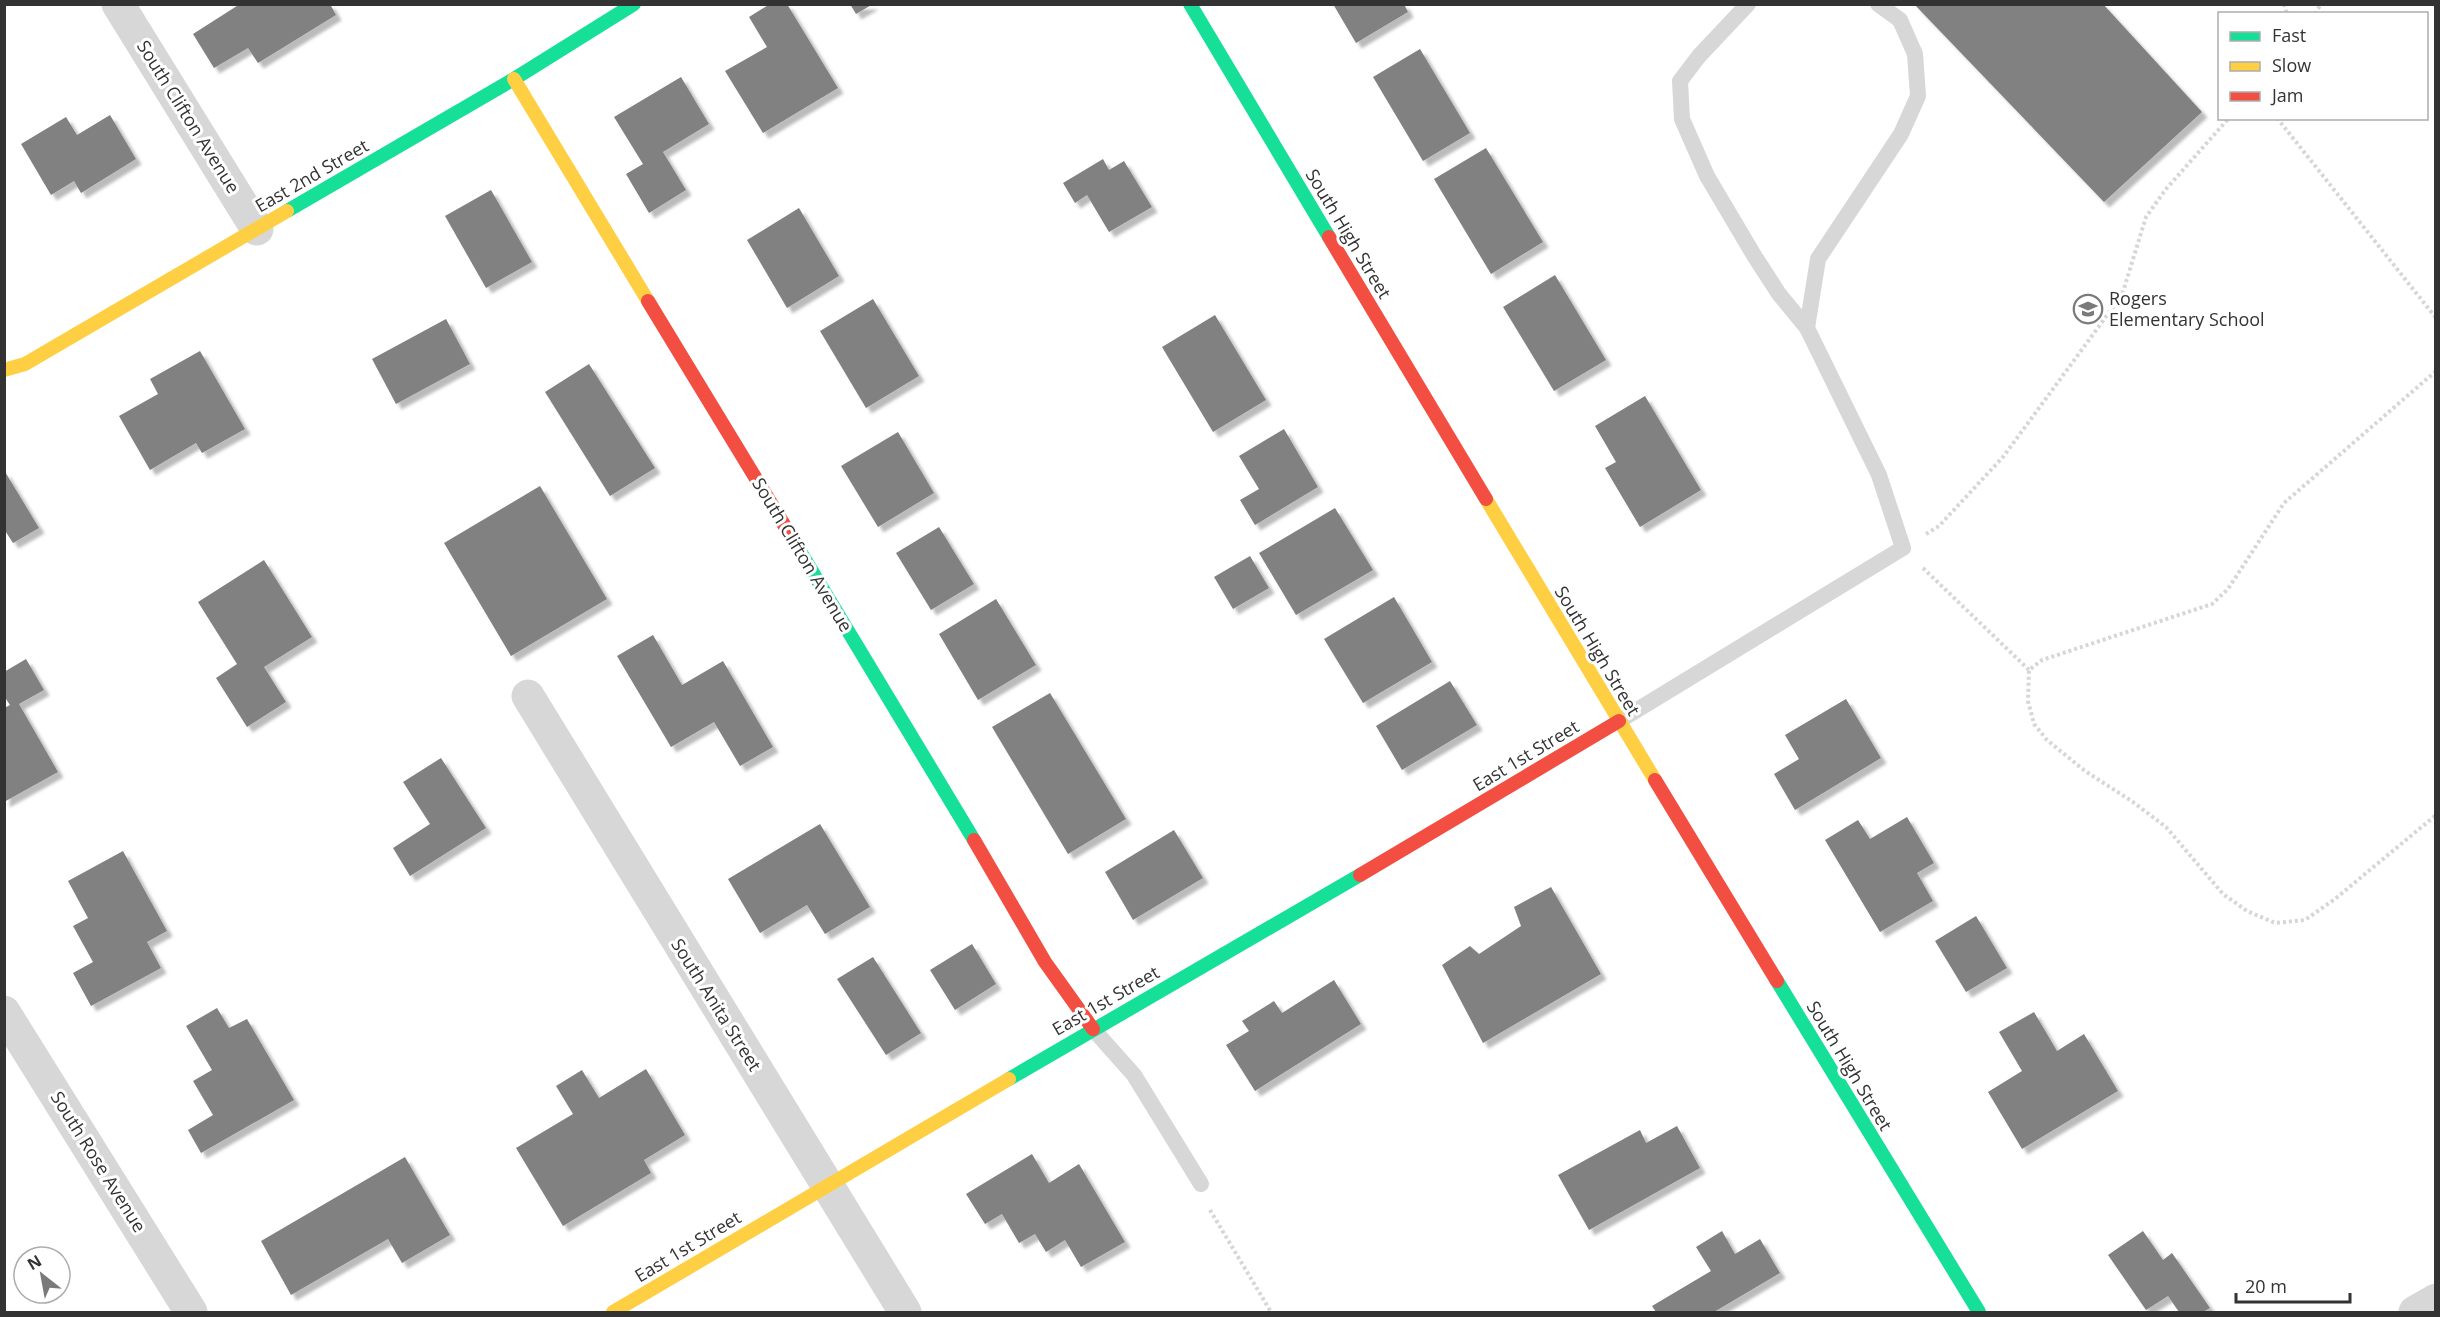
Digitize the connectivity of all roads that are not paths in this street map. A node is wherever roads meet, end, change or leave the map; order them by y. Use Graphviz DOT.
graph roads {
  1 [pos="118,4"];
  2 [pos="634,4"];
  3 [pos="1190,4"];
  4 [pos="1748,4"];
  5 [pos="1878,4"];
  6 [pos="514,79"];
  7 [pos="257,229"];
  8 [pos="1807,328"];
  9 [pos="4,370"];
  10 [pos="528,696"];
  11 [pos="1618,721"];
  12 [pos="4,1012"];
  13 [pos="1093,1029"];
  14 [pos="1201,1184"];
  15 [pos="827,1185"];
  16 [pos="2436,1300"];
  17 [pos="190,1312"];
  18 [pos="613,1312"];
  19 [pos="905,1312"];
  20 [pos="1979,1312"];
  21 [pos="2415,1312"];
  1 -- 7 [label="street, South Clifton Avenue"];
  2 -- 6 [label="street, East 2nd Street"];
  3 -- 11 [label="street, South High Street"];
  4 -- 8 [label="lane"];
  5 -- 8 [label="lane"];
  6 -- 7 [label="street, East 2nd Street"];
  6 -- 13 [label="street, South Clifton Avenue"];
  7 -- 9 [label="street, East 2nd Street"];
  8 -- 11 [label="lane"];
  10 -- 15 [label="street, South Anita Street"];
  11 -- 13 [label="street, East 1st Street"];
  11 -- 20 [label="street, South High Street"];
  12 -- 17 [label="street, South Rose Avenue"];
  13 -- 14 [label="lane"];
  13 -- 15 [label="street, East 1st Street"];
  15 -- 18 [label="street, East 1st Street"];
  15 -- 19 [label="street, South Anita Street"];
  16 -- 21 [label="street"];
}
